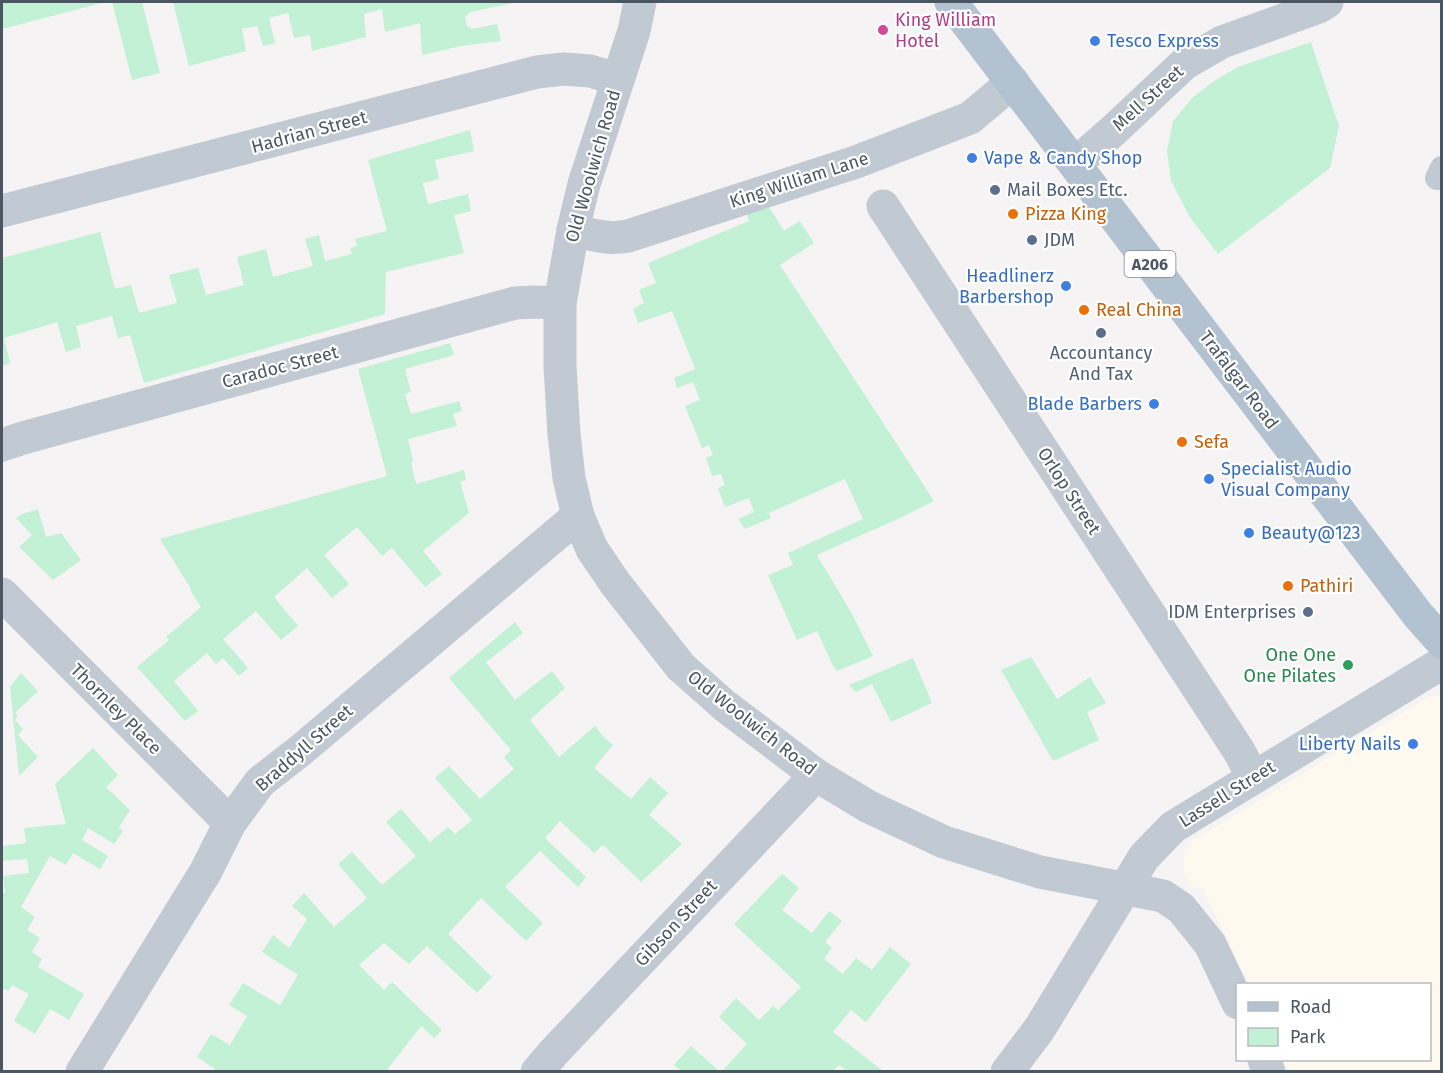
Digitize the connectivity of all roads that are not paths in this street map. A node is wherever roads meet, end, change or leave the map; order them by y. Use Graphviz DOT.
graph roads {
  1 [pos="640,2"];
  2 [pos="951,2"];
  3 [pos="1327,2"];
  4 [pos="617,79"];
  5 [pos="1013,82"];
  6 [pos="1075,164"];
  7 [pos="883,206"];
  8 [pos="2,212"];
  9 [pos="573,230"];
  10 [pos="560,303"];
  11 [pos="2,445"];
  12 [pos="578,516"];
  13 [pos="2,594"];
  14 [pos="1442,642"];
  15 [pos="1442,663"];
  16 [pos="816,775"];
  17 [pos="1253,777"];
  18 [pos="230,823"];
  19 [pos="1126,888"];
  20 [pos="1236,999"];
  21 [pos="82,1071"];
  22 [pos="537,1071"];
  23 [pos="1007,1071"];
  1 -- 4 [label="street, Old Woolwich Road"];
  2 -- 5 [label="main road, Trafalgar Road / A206"];
  3 -- 6 [label="street, Mell Street"];
  4 -- 8 [label="street, Hadrian Street"];
  4 -- 9 [label="street, Old Woolwich Road"];
  5 -- 6 [label="main road, Trafalgar Road / A206"];
  5 -- 9 [label="street, King William Lane"];
  6 -- 14 [label="main road, Trafalgar Road / A206"];
  7 -- 17 [label="street, Orlop Street"];
  9 -- 10 [label="street, Old Woolwich Road"];
  10 -- 11 [label="street, Caradoc Street"];
  10 -- 12 [label="street, Old Woolwich Road"];
  12 -- 16 [label="street, Old Woolwich Road"];
  12 -- 18 [label="street, Braddyll Street"];
  13 -- 18 [label="street, Thornley Place"];
  15 -- 17 [label="street, Lassell Street"];
  16 -- 19 [label="street, Old Woolwich Road"];
  16 -- 22 [label="street, Gibson Street"];
  17 -- 19 [label="street, Lassell Street"];
  18 -- 21 [label="street, Braddyll Street"];
  19 -- 20 [label="street, Old Woolwich Road"];
  19 -- 23 [label="street, Lassell Street"];
}
